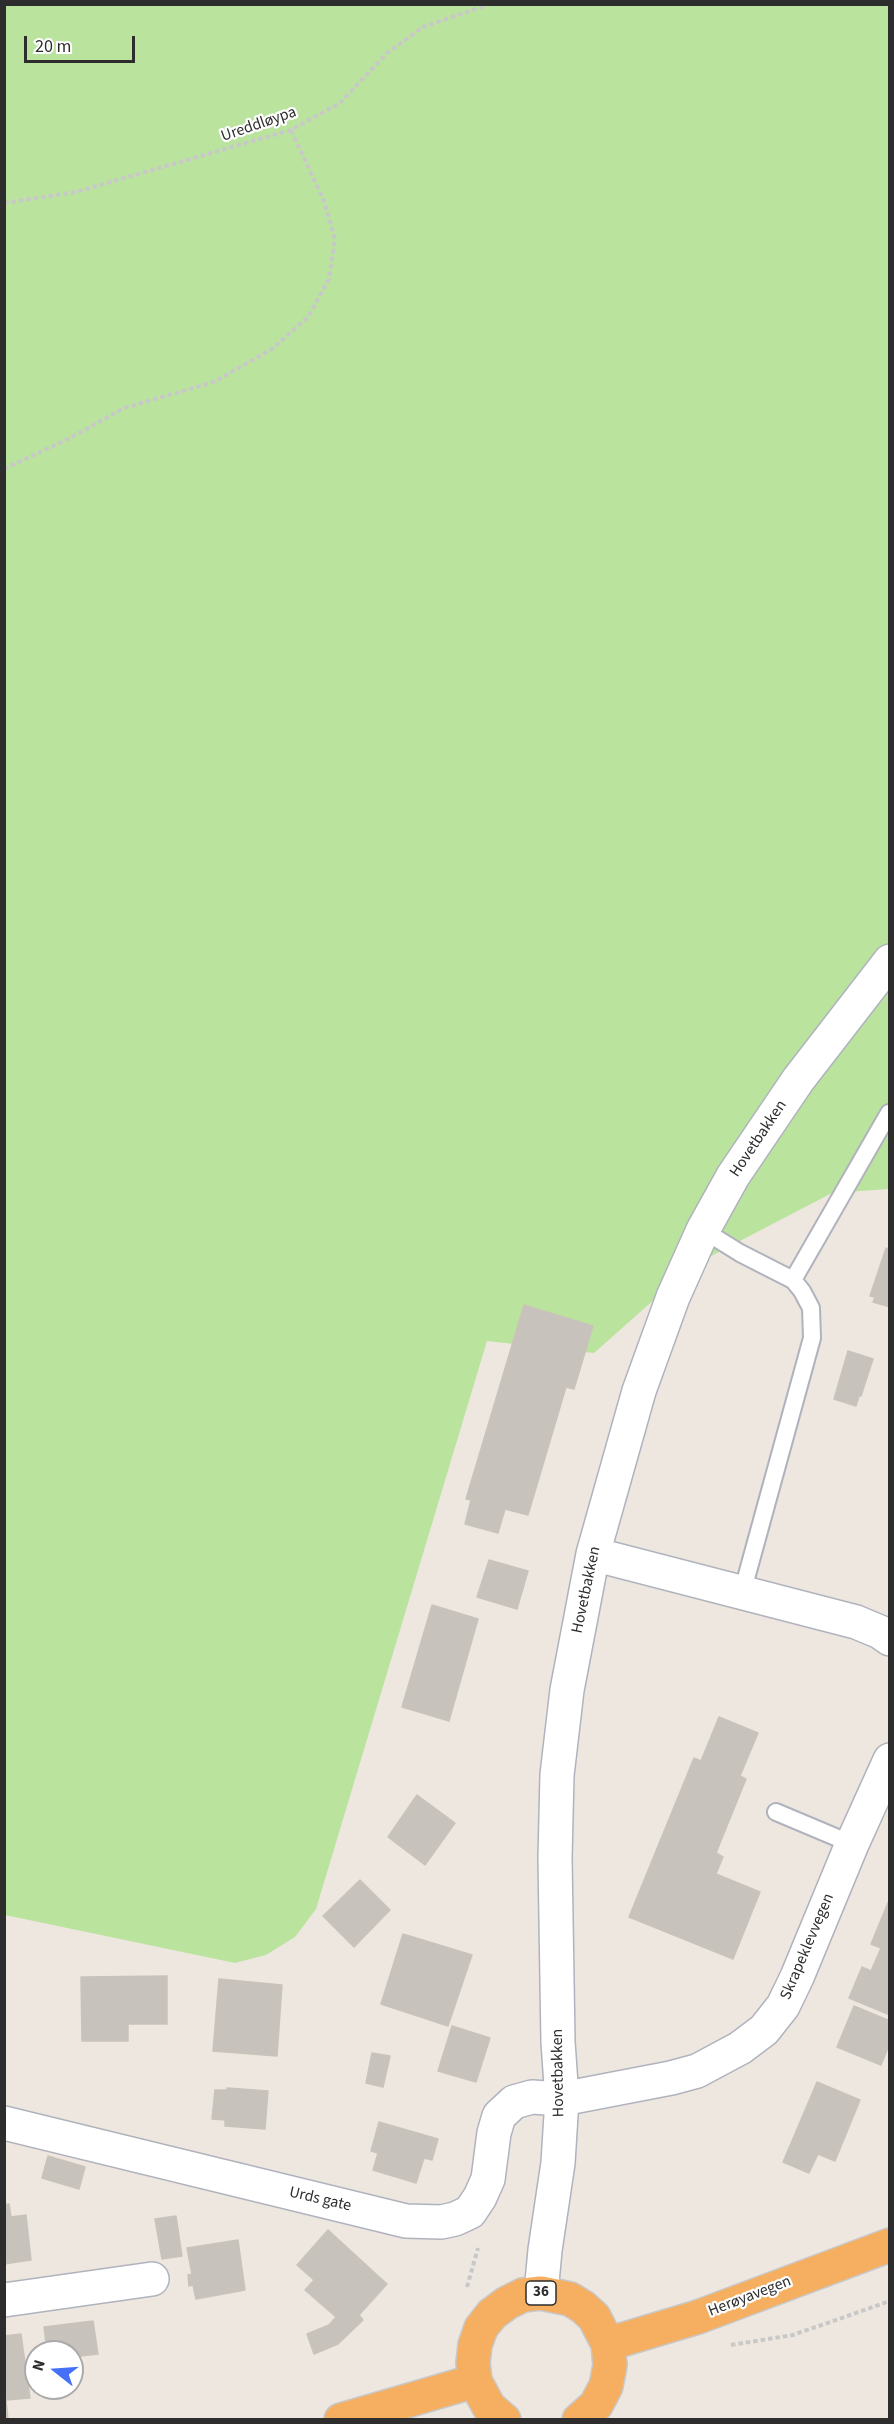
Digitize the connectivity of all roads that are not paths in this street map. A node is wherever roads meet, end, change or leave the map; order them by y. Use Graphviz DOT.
graph roads {
  1 [pos="890,960"];
  2 [pos="889,1113"];
  3 [pos="703,1230"];
  4 [pos="794,1280"];
  5 [pos="593,1554"];
  6 [pos="742,1593"];
  7 [pos="890,1639"];
  8 [pos="890,1760"];
  9 [pos="776,1812"];
  10 [pos="852,1844"];
  11 [pos="562,2099"];
  12 [pos="4,2123"];
  13 [pos="890,2245"];
  14 [pos="152,2279"];
  15 [pos="542,2293"];
  16 [pos="4,2300"];
  17 [pos="608,2344"];
  18 [pos="476,2381"];
  19 [pos="341,2420"];
  20 [pos="504,2420"];
  21 [pos="579,2420"];
  1 -- 3 [label="street, Hovetbakken"];
  2 -- 4 [label="lane"];
  3 -- 4 [label="lane"];
  3 -- 5 [label="street, Hovetbakken"];
  4 -- 6 [label="lane"];
  5 -- 6 [label="street"];
  5 -- 11 [label="street, Hovetbakken"];
  6 -- 7 [label="street"];
  8 -- 10 [label="street, Skrapeklevvegen"];
  9 -- 10 [label="lane"];
  10 -- 11 [label="street, Skrapeklevvegen"];
  11 -- 12 [label="street, Urds gate"];
  11 -- 15 [label="street, Hovetbakken"];
  13 -- 17 [label="highway, Herøyavegen"];
  14 -- 16 [label="street"];
  15 -- 17 [label="highway, 36"];
  15 -- 18 [label="highway, 36"];
  17 -- 21 [label="highway, 36"];
  18 -- 19 [label="highway"];
  18 -- 20 [label="highway, 36"];
}
